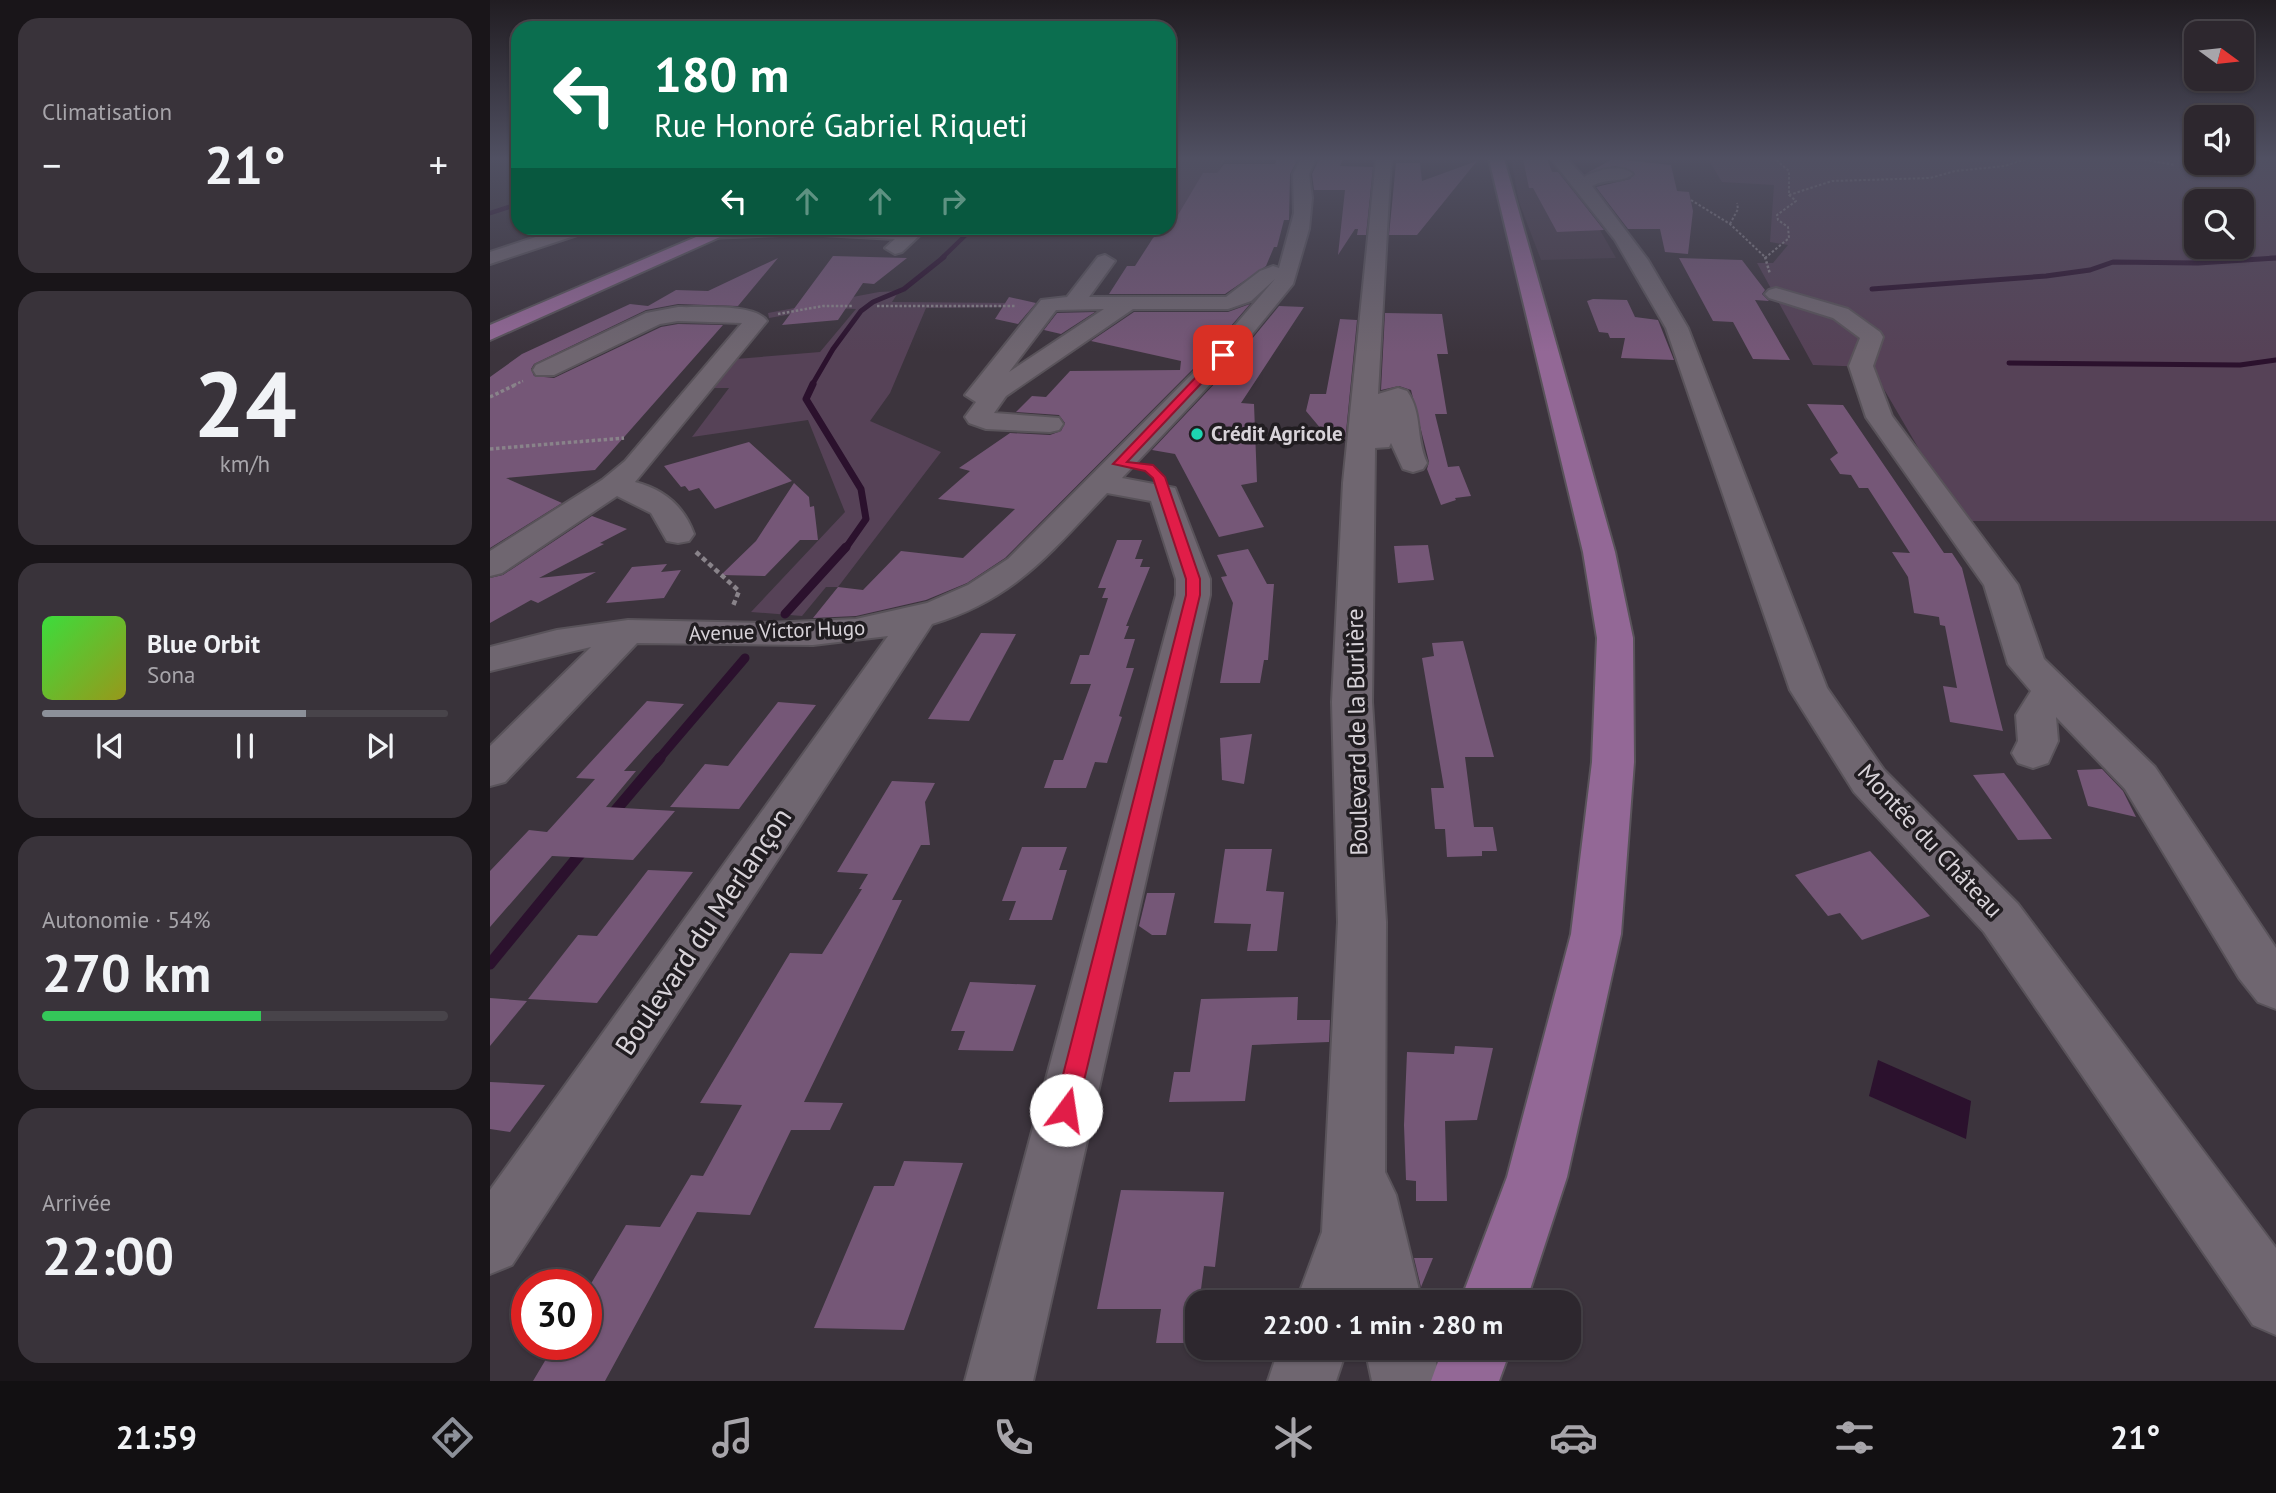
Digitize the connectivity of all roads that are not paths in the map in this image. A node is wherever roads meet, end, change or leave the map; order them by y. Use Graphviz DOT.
graph roads {
  1 [pos="1299,223"];
  2 [pos="1378,223"];
  3 [pos="1513,223"];
  4 [pos="1613,223"];
  5 [pos="545,235"];
  6 [pos="559,235"];
  7 [pos="714,235"];
  8 [pos="911,235"];
  9 [pos="895,248"];
  10 [pos="490,253"];
  11 [pos="490,258"];
  12 [pos="1105,261"];
  13 [pos="1289,271"];
  14 [pos="1776,294"];
  15 [pos="1073,303"];
  16 [pos="1127,304"];
  17 [pos="490,333"];
  18 [pos="545,370"];
  19 [pos="978,395"];
  20 [pos="1050,424"];
  21 [pos="1360,451"];
  22 [pos="1413,463"];
  23 [pos="1110,473"];
  24 [pos="612,486"];
  25 [pos="678,534"];
  26 [pos="490,566"];
  27 [pos="917,620"];
  28 [pos="619,642"];
  29 [pos="490,659"];
  30 [pos="490,679"];
  31 [pos="2050,691"];
  32 [pos="2033,753"];
  33 [pos="490,771"];
  34 [pos="2276,986"];
  35 [pos="1355,1145"];
  36 [pos="490,1243"];
  37 [pos="1333,1290"];
  38 [pos="1386,1290"];
  39 [pos="1497,1290"];
  40 [pos="2276,1302"];
  41 [pos="1309,1360"];
  42 [pos="1402,1360"];
  43 [pos="1473,1360"];
  44 [pos="999,1381"];
  45 [pos="1302,1381"];
  46 [pos="1406,1381"];
  47 [pos="1465,1381"];
  1 -- 13 [label="street, Avenue Victor Hugo"];
  2 -- 21 [label="street, Boulevard de la Burlière"];
  3 -- 39 [label="main road"];
  4 -- 40 [label="street, Montée du Château"];
  5 -- 10 [label="street"];
  6 -- 11 [label="street"];
  7 -- 17 [label="main road"];
  8 -- 9 [label="street"];
  12 -- 15 [label="street"];
  13 -- 16 [label="street"];
  13 -- 23 [label="street, Avenue Victor Hugo"];
  14 -- 31 [label="street"];
  15 -- 16 [label="street"];
  15 -- 19 [label="street"];
  16 -- 20 [label="street"];
  18 -- 24 [label="street"];
  21 -- 22 [label="street"];
  21 -- 35 [label="street, Boulevard de la Burlière"];
  23 -- 27 [label="street, Avenue Victor Hugo"];
  23 -- 44 [label="street"];
  24 -- 25 [label="street"];
  24 -- 26 [label="street"];
  27 -- 28 [label="street, Avenue Victor Hugo"];
  27 -- 36 [label="street, Boulevard du Merlançon"];
  28 -- 29 [label="street"];
  28 -- 30 [label="street"];
  28 -- 33 [label="street"];
  31 -- 32 [label="street"];
  31 -- 34 [label="street"];
  35 -- 37 [label="street, Boulevard de la Burlière"];
  35 -- 38 [label="street"];
  41 -- 45 [label="street"];
  42 -- 46 [label="street"];
  43 -- 47 [label="main road"];
}
